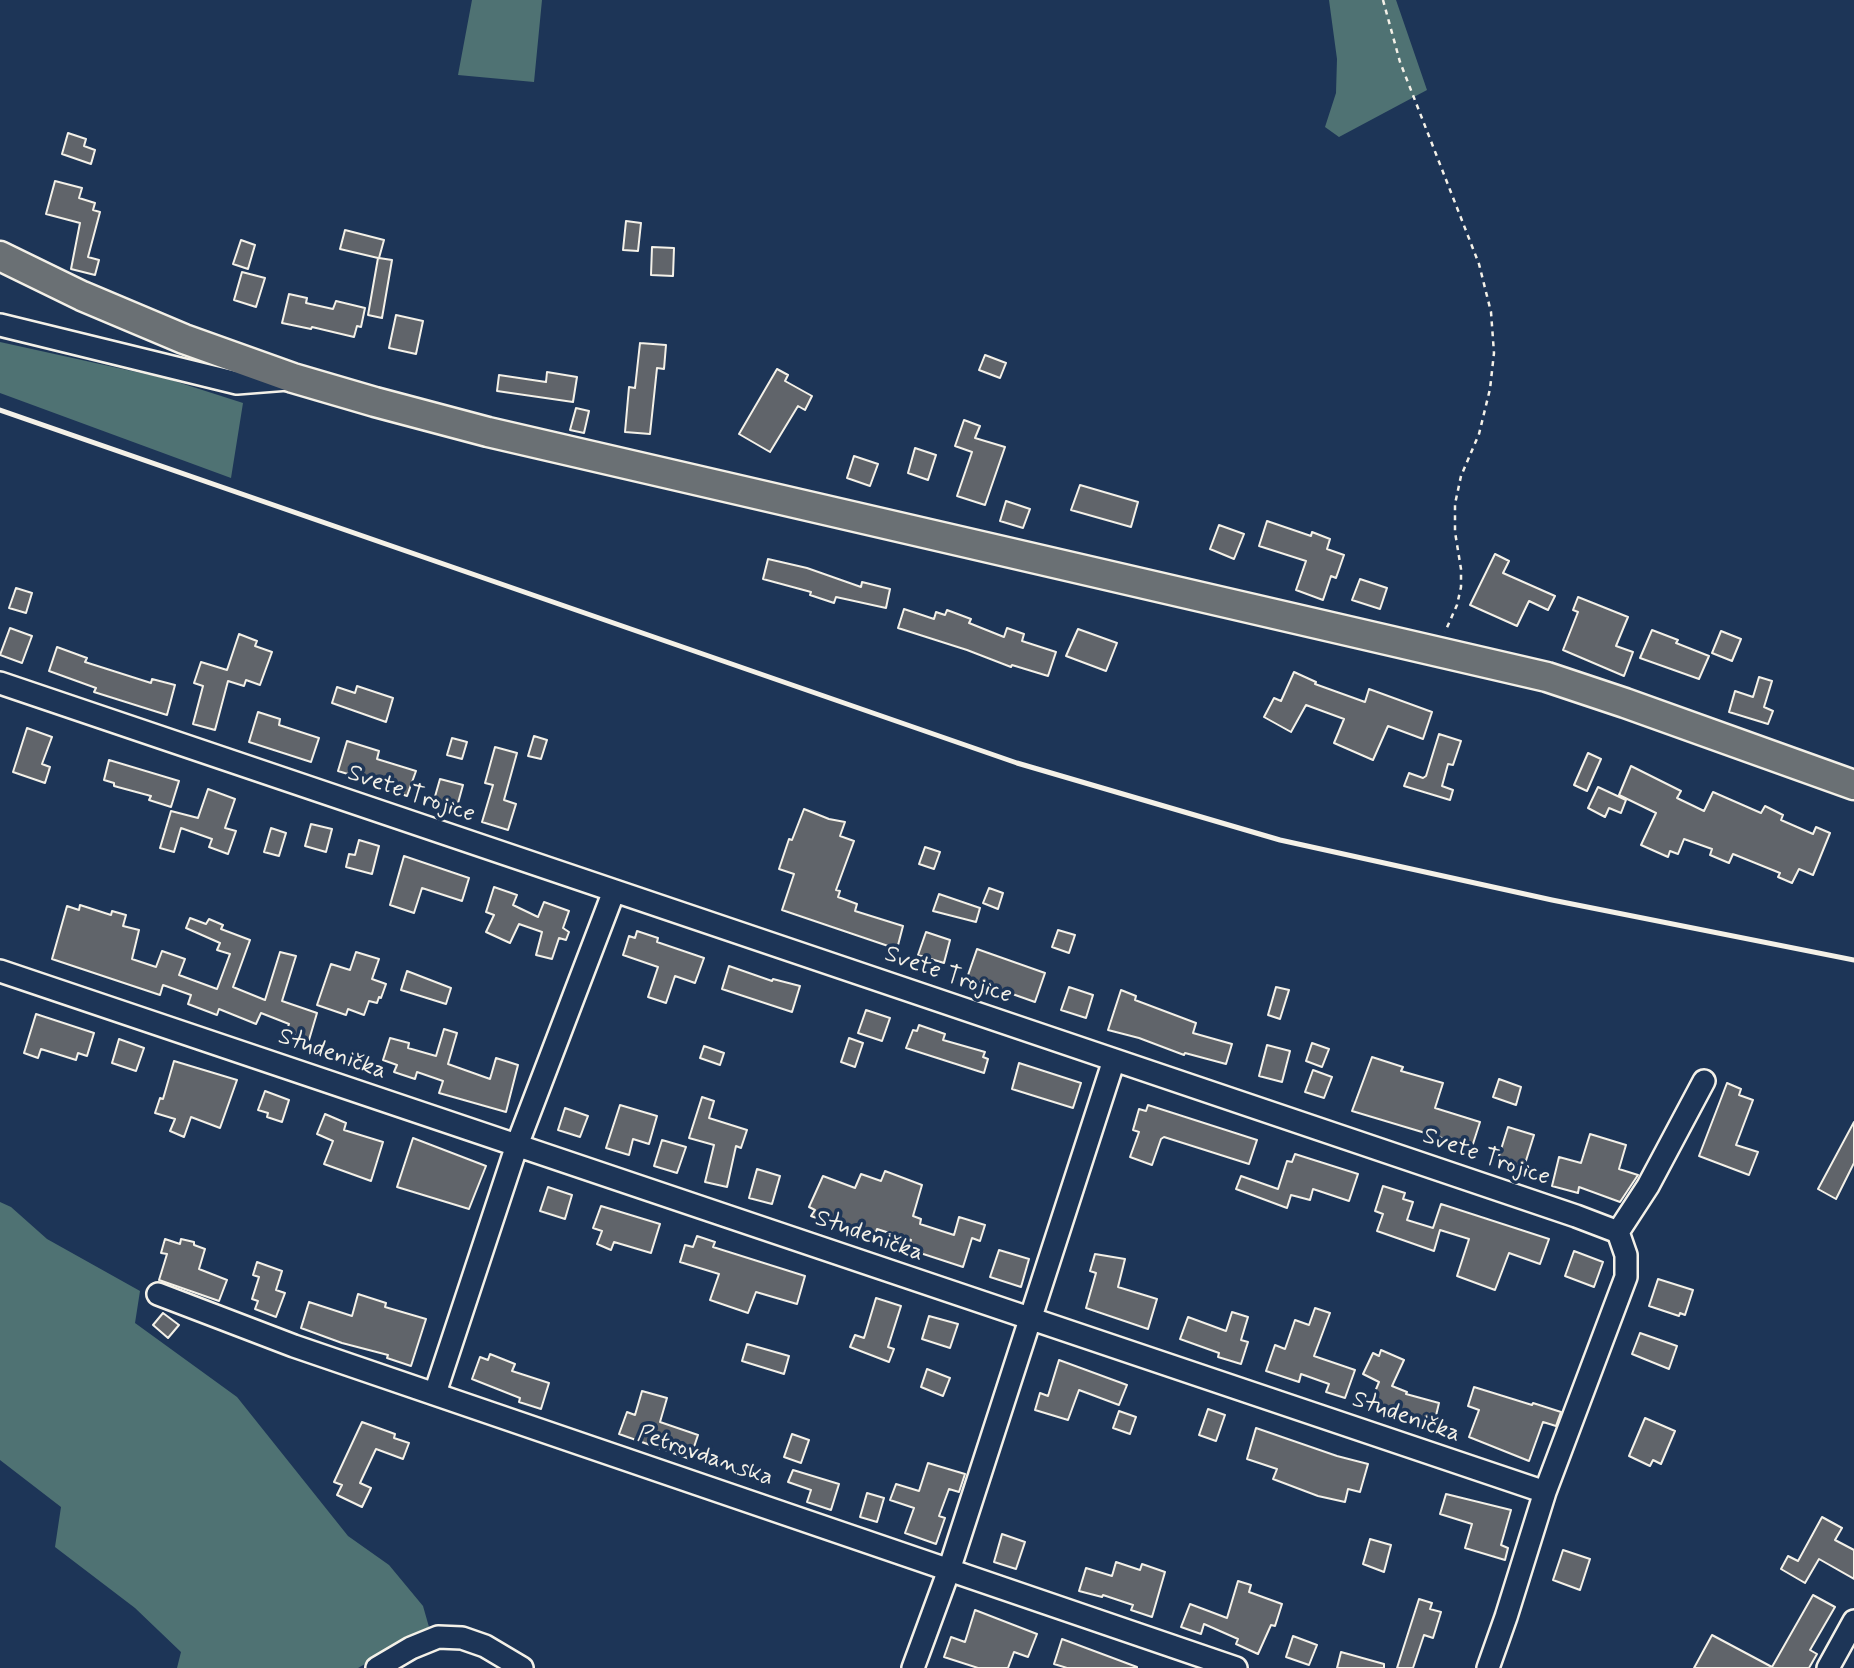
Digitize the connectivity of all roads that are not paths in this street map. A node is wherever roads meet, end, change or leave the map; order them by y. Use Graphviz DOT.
graph roads {
  1 [pos="0,256"];
  2 [pos="0,326"];
  3 [pos="293,378"];
  4 [pos="0,683"];
  5 [pos="1854,785"];
  6 [pos="614,891"];
  7 [pos="0,971"];
  8 [pos="1114,1060"];
  9 [pos="1704,1081"];
  10 [pos="517,1145"];
  11 [pos="1618,1232"];
  12 [pos="158,1294"];
  13 [pos="1031,1320"];
  14 [pos="435,1393"];
  15 [pos="1545,1492"];
  16 [pos="949,1570"];
  17 [pos="1854,1621"];
  18 [pos="377,1668"];
  19 [pos="522,1668"];
  20 [pos="913,1668"];
  21 [pos="1236,1668"];
  22 [pos="1488,1668"];
  23 [pos="1828,1668"];
  1 -- 3 [label="main road"];
  2 -- 3 [label="street"];
  3 -- 5 [label="main road"];
  4 -- 6 [label="street, Svete Trojice"];
  6 -- 8 [label="street, Svete Trojice"];
  6 -- 10 [label="street"];
  7 -- 10 [label="street, Studenička"];
  8 -- 11 [label="street, Svete Trojice"];
  8 -- 13 [label="street"];
  9 -- 11 [label="street"];
  10 -- 13 [label="street, Studenička"];
  10 -- 14 [label="street"];
  11 -- 15 [label="street"];
  12 -- 14 [label="street, Petrovdanska"];
  13 -- 15 [label="street, Studenička"];
  13 -- 16 [label="street"];
  14 -- 16 [label="street, Petrovdanska"];
  15 -- 22 [label="street"];
  16 -- 20 [label="street"];
  16 -- 21 [label="street, Petrovdanska"];
  17 -- 23 [label="street"];
  18 -- 19 [label="street"];
}
